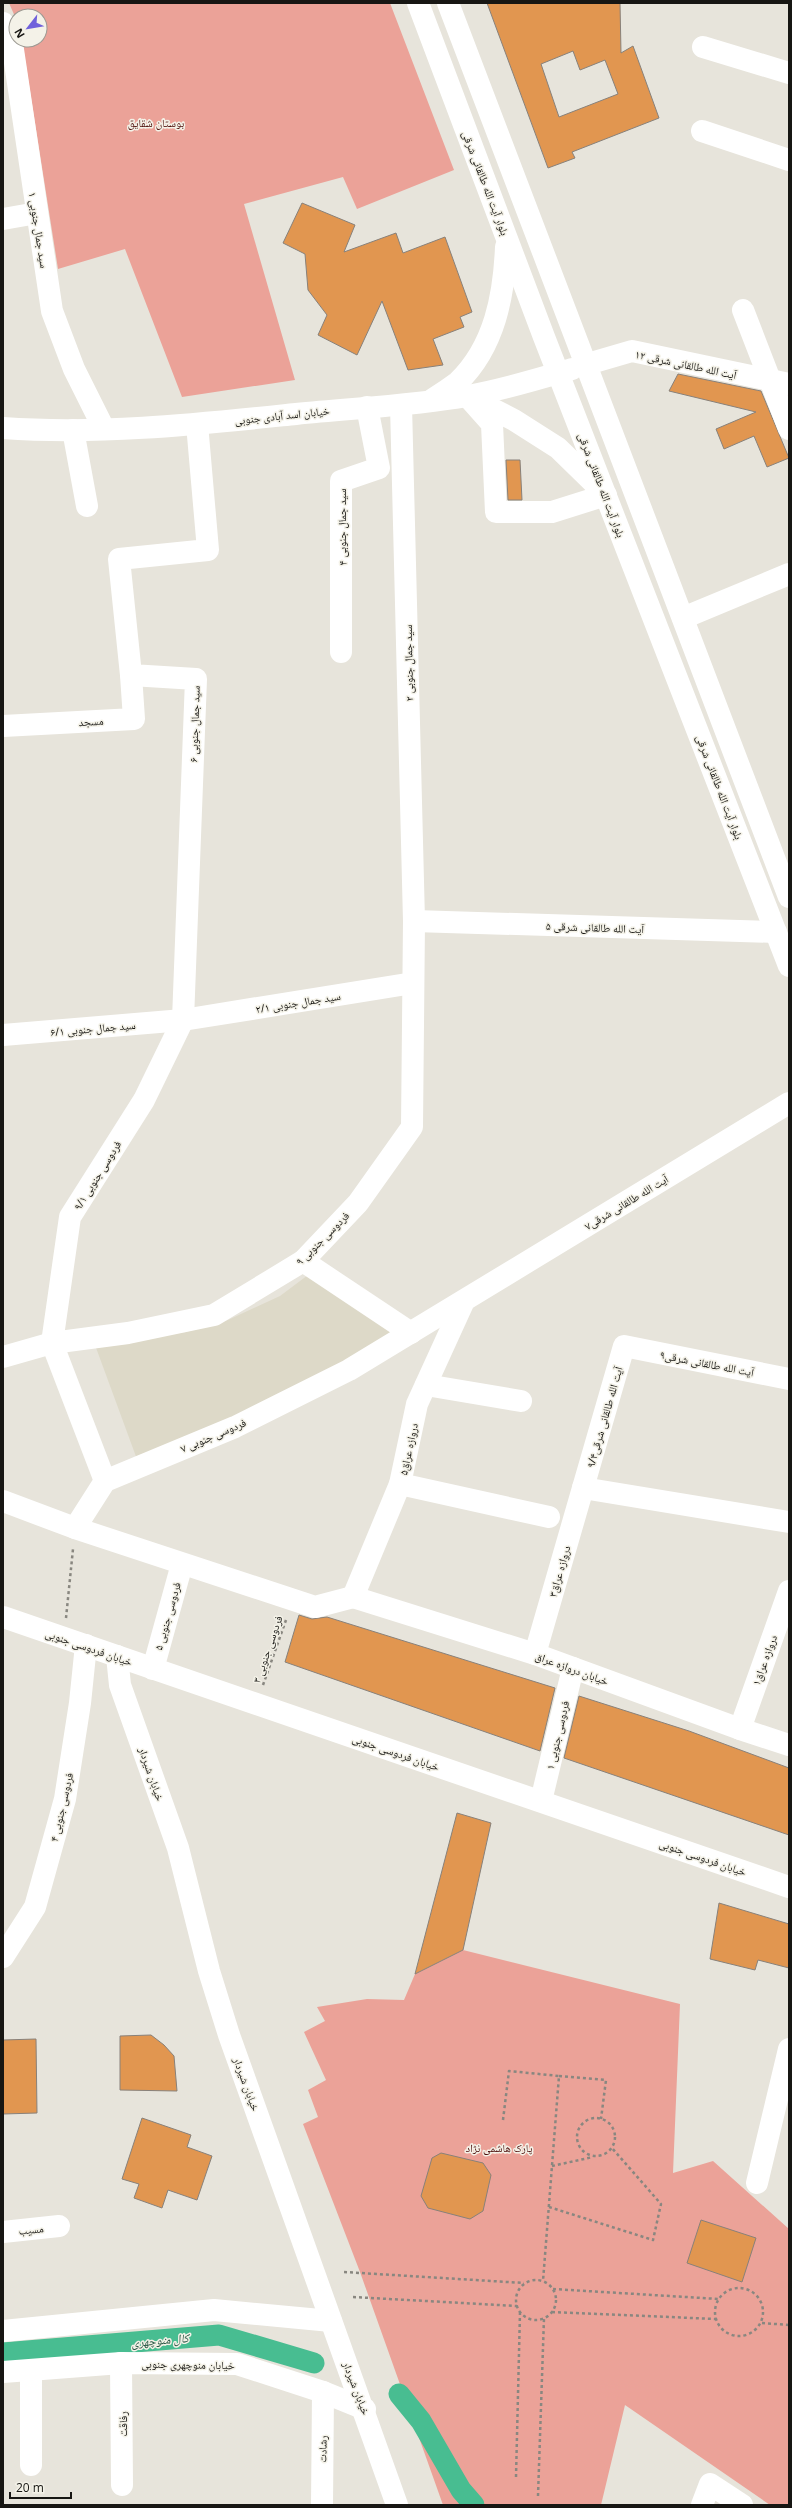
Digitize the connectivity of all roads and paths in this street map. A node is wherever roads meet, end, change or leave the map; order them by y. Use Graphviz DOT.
graph roads {
  1 [pos="418,3"];
  2 [pos="448,3"];
  3 [pos="3,23"];
  4 [pos="703,47"];
  5 [pos="789,73"];
  6 [pos="11,93"];
  7 [pos="702,131"];
  8 [pos="789,160"];
  9 [pos="36,213"];
  10 [pos="3,219"];
  11 [pos="507,237"];
  12 [pos="743,310"];
  13 [pos="584,365"];
  14 [pos="558,373"];
  15 [pos="780,382"];
  16 [pos="467,396"];
  17 [pos="430,401"];
  18 [pos="401,405"];
  19 [pos="367,407"];
  20 [pos="197,424"];
  21 [pos="3,428"];
  22 [pos="26,429"];
  23 [pos="104,429"];
  24 [pos="73,430"];
  25 [pos="789,430"];
  26 [pos="3,440"];
  27 [pos="606,495"];
  28 [pos="87,506"];
  29 [pos="789,574"];
  30 [pos="683,618"];
  31 [pos="341,652"];
  32 [pos="131,675"];
  33 [pos="3,726"];
  34 [pos="789,897"];
  35 [pos="414,921"];
  36 [pos="776,932"];
  37 [pos="789,966"];
  38 [pos="413,983"];
  39 [pos="183,1020"];
  40 [pos="3,1035"];
  41 [pos="789,1103"];
  42 [pos="303,1261"];
  43 [pos="464,1301"];
  44 [pos="411,1333"];
  45 [pos="52,1343"];
  46 [pos="624,1346"];
  47 [pos="3,1357"];
  48 [pos="789,1379"];
  49 [pos="426,1385"];
  50 [pos="521,1401"];
  51 [pos="105,1481"];
  52 [pos="400,1484"];
  53 [pos="583,1488"];
  54 [pos="3,1501"];
  55 [pos="549,1517"];
  56 [pos="789,1522"];
  57 [pos="75,1528"];
  58 [pos="182,1564"];
  59 [pos="789,1591"];
  60 [pos="353,1597"];
  61 [pos="293,1600"];
  62 [pos="3,1617"];
  63 [pos="64,1638"];
  64 [pos="86,1645"];
  65 [pos="535,1654"];
  66 [pos="117,1656"];
  67 [pos="573,1668"];
  68 [pos="153,1669"];
  69 [pos="256,1704"];
  70 [pos="740,1729"];
  71 [pos="789,1744"];
  72 [pos="541,1801"];
  73 [pos="789,1886"];
  74 [pos="3,1957"];
  75 [pos="789,2049"];
  76 [pos="559,2076"];
  77 [pos="601,2119"];
  78 [pos="503,2120"];
  79 [pos="612,2148"];
  80 [pos="595,2157"];
  81 [pos="552,2166"];
  82 [pos="757,2183"];
  83 [pos="548,2207"];
  84 [pos="59,2226"];
  85 [pos="3,2232"];
  86 [pos="344,2272"];
  87 [pos="543,2281"];
  88 [pos="524,2283"];
  89 [pos="553,2289"];
  90 [pos="353,2297"];
  91 [pos="719,2299"];
  92 [pos="517,2306"];
  93 [pos="520,2312"];
  94 [pos="552,2312"];
  95 [pos="544,2318"];
  96 [pos="716,2319"];
  97 [pos="331,2321"];
  98 [pos="762,2323"];
  99 [pos="789,2325"];
  100 [pos="3,2331"];
  101 [pos="121,2363"];
  102 [pos="31,2371"];
  103 [pos="3,2372"];
  104 [pos="323,2392"];
  105 [pos="365,2409"];
  106 [pos="31,2465"];
  107 [pos="516,2477"];
  108 [pos="122,2485"];
  109 [pos="538,2496"];
  110 [pos="322,2505"];
  111 [pos="397,2505"];
  112 [pos="702,2505"];
  113 [pos="742,2505"];
  1 -- 11 [label="street, بلوار آیت الله طالقانی شرقی"];
  2 -- 13 [label="street"];
  3 -- 6 [label="street, سید جمال جنوبی ۱"];
  4 -- 5 [label="street"];
  6 -- 9 [label="street, سید جمال جنوبی ۱"];
  7 -- 8 [label="street"];
  9 -- 10 [label="street"];
  9 -- 23 [label="street, سید جمال جنوبی ۱"];
  11 -- 14 [label="street, بلوار آیت الله طالقانی شرقی"];
  11 -- 17 [label="street"];
  12 -- 15 [label="street"];
  13 -- 14 [label="street, آیت الله طالقانی شرقی ۱۲"];
  13 -- 15 [label="street, آیت الله طالقانی شرقی ۱۲"];
  13 -- 30 [label="street"];
  14 -- 16 [label="street, خیابان اسد آبادی جنوبی"];
  14 -- 27 [label="street, بلوار آیت الله طالقانی شرقی"];
  15 -- 25 [label="street"];
  16 -- 17 [label="street, خیابان اسد آبادی جنوبی"];
  16 -- 27 [label="street"];
  16 -- 27 [label="street"];
  17 -- 18 [label="street, خیابان اسد آبادی جنوبی"];
  18 -- 19 [label="street, خیابان اسد آبادی جنوبی"];
  18 -- 35 [label="street, سید جمال جنوبی ۲"];
  19 -- 20 [label="street, خیابان اسد آبادی جنوبی"];
  19 -- 31 [label="street, سید جمال جنوبی ۴"];
  20 -- 23 [label="street, خیابان اسد آبادی جنوبی"];
  20 -- 32 [label="street"];
  21 -- 22 [label="street, خیابان اسد آبادی جنوبی"];
  22 -- 24 [label="street, خیابان اسد آبادی جنوبی"];
  22 -- 26 [label="street"];
  23 -- 24 [label="street, خیابان اسد آبادی جنوبی"];
  24 -- 28 [label="street"];
  27 -- 36 [label="street, بلوار آیت الله طالقانی شرقی"];
  29 -- 30 [label="street"];
  30 -- 34 [label="street"];
  32 -- 33 [label="street, مسجد"];
  32 -- 39 [label="street, سید جمال جنوبی ۶"];
  35 -- 36 [label="street, آیت الله طالقانی شرقی ۵"];
  35 -- 38 [label="street, فردوسی جنوبی ۹"];
  36 -- 37 [label="street, بلوار آیت الله طالقانی شرقی"];
  38 -- 39 [label="street, سید جمال جنوبی ۲/۱"];
  38 -- 42 [label="street, فردوسی جنوبی ۹"];
  39 -- 40 [label="street, سید جمال جنوبی ۶/۱"];
  39 -- 45 [label="street, فردوسی جنوبی ۹/۱"];
  41 -- 43 [label="street, آیت الله طالقانی شرقی۷"];
  42 -- 44 [label="street"];
  42 -- 45 [label="street, فردوسی جنوبی ۹"];
  43 -- 44 [label="street, فردوسی جنوبی ۷"];
  43 -- 49 [label="street, دروازه عراق۵"];
  44 -- 51 [label="street, فردوسی جنوبی ۷"];
  45 -- 47 [label="street, فردوسی جنوبی ۹"];
  45 -- 51 [label="street"];
  46 -- 48 [label="street, آیت الله طالقانی شرقی۹"];
  46 -- 53 [label="street, آیت الله طالقانی شرقی۹/۴"];
  49 -- 50 [label="street"];
  49 -- 52 [label="street, دروازه عراق۵"];
  51 -- 57 [label="street"];
  52 -- 55 [label="street"];
  52 -- 60 [label="street, دروازه عراق۵"];
  53 -- 56 [label="street"];
  53 -- 65 [label="street, دروازه عراق۳"];
  54 -- 57 [label="street"];
  57 -- 58 [label="street"];
  57 -- 63 [label="path"];
  58 -- 61 [label="street"];
  58 -- 68 [label="street, فردوسی جنوبی ۵"];
  59 -- 70 [label="street, دروازه عراق۱"];
  60 -- 61 [label="street"];
  60 -- 65 [label="street, خیابان دروازه عراق"];
  61 -- 69 [label="path, فردوسی جنوبی ۳"];
  62 -- 63 [label="street, خیابان فردوسی جنوبی"];
  63 -- 64 [label="street, خیابان فردوسی جنوبی"];
  64 -- 66 [label="street, خیابان فردوسی جنوبی"];
  64 -- 74 [label="street, فردوسی جنوبی ۴"];
  65 -- 67 [label="street, خیابان دروازه عراق"];
  66 -- 68 [label="street, خیابان فردوسی جنوبی"];
  66 -- 97 [label="street, خیابان شیردار"];
  67 -- 70 [label="street, خیابان دروازه عراق"];
  67 -- 72 [label="street, فردوسی جنوبی ۱"];
  68 -- 69 [label="street, خیابان فردوسی جنوبی"];
  69 -- 72 [label="street, خیابان فردوسی جنوبی"];
  70 -- 71 [label="street, خیابان دروازه عراق"];
  72 -- 73 [label="street, خیابان فردوسی جنوبی"];
  75 -- 82 [label="street"];
  76 -- 77 [label="path"];
  76 -- 78 [label="path"];
  76 -- 81 [label="path"];
  77 -- 79 [label="path"];
  77 -- 80 [label="path"];
  79 -- 80 [label="path"];
  79 -- 83 [label="path"];
  80 -- 81 [label="path"];
  81 -- 83 [label="path"];
  83 -- 87 [label="path"];
  84 -- 85 [label="street, مسیب"];
  86 -- 88 [label="path"];
  87 -- 88 [label="path"];
  87 -- 89 [label="path"];
  88 -- 92 [label="path"];
  89 -- 91 [label="path"];
  89 -- 94 [label="path"];
  90 -- 92 [label="path"];
  91 -- 96 [label="path"];
  91 -- 98 [label="path"];
  92 -- 93 [label="path"];
  93 -- 95 [label="path"];
  93 -- 107 [label="path"];
  94 -- 95 [label="path"];
  94 -- 96 [label="path"];
  95 -- 109 [label="path"];
  96 -- 98 [label="path"];
  97 -- 100 [label="street"];
  97 -- 105 [label="street, خیابان شیردار"];
  98 -- 99 [label="path"];
  101 -- 102 [label="street, خیابان منوچهری جنوبی"];
  101 -- 104 [label="street, خیابان منوچهری جنوبی"];
  101 -- 108 [label="street, رفاقت"];
  102 -- 103 [label="street, خیابان منوچهری جنوبی"];
  102 -- 106 [label="street"];
  104 -- 105 [label="street, خیابان منوچهری جنوبی"];
  104 -- 110 [label="street, رشادت"];
  105 -- 111 [label="street, خیابان شیردار"];
  112 -- 113 [label="street"];
}
